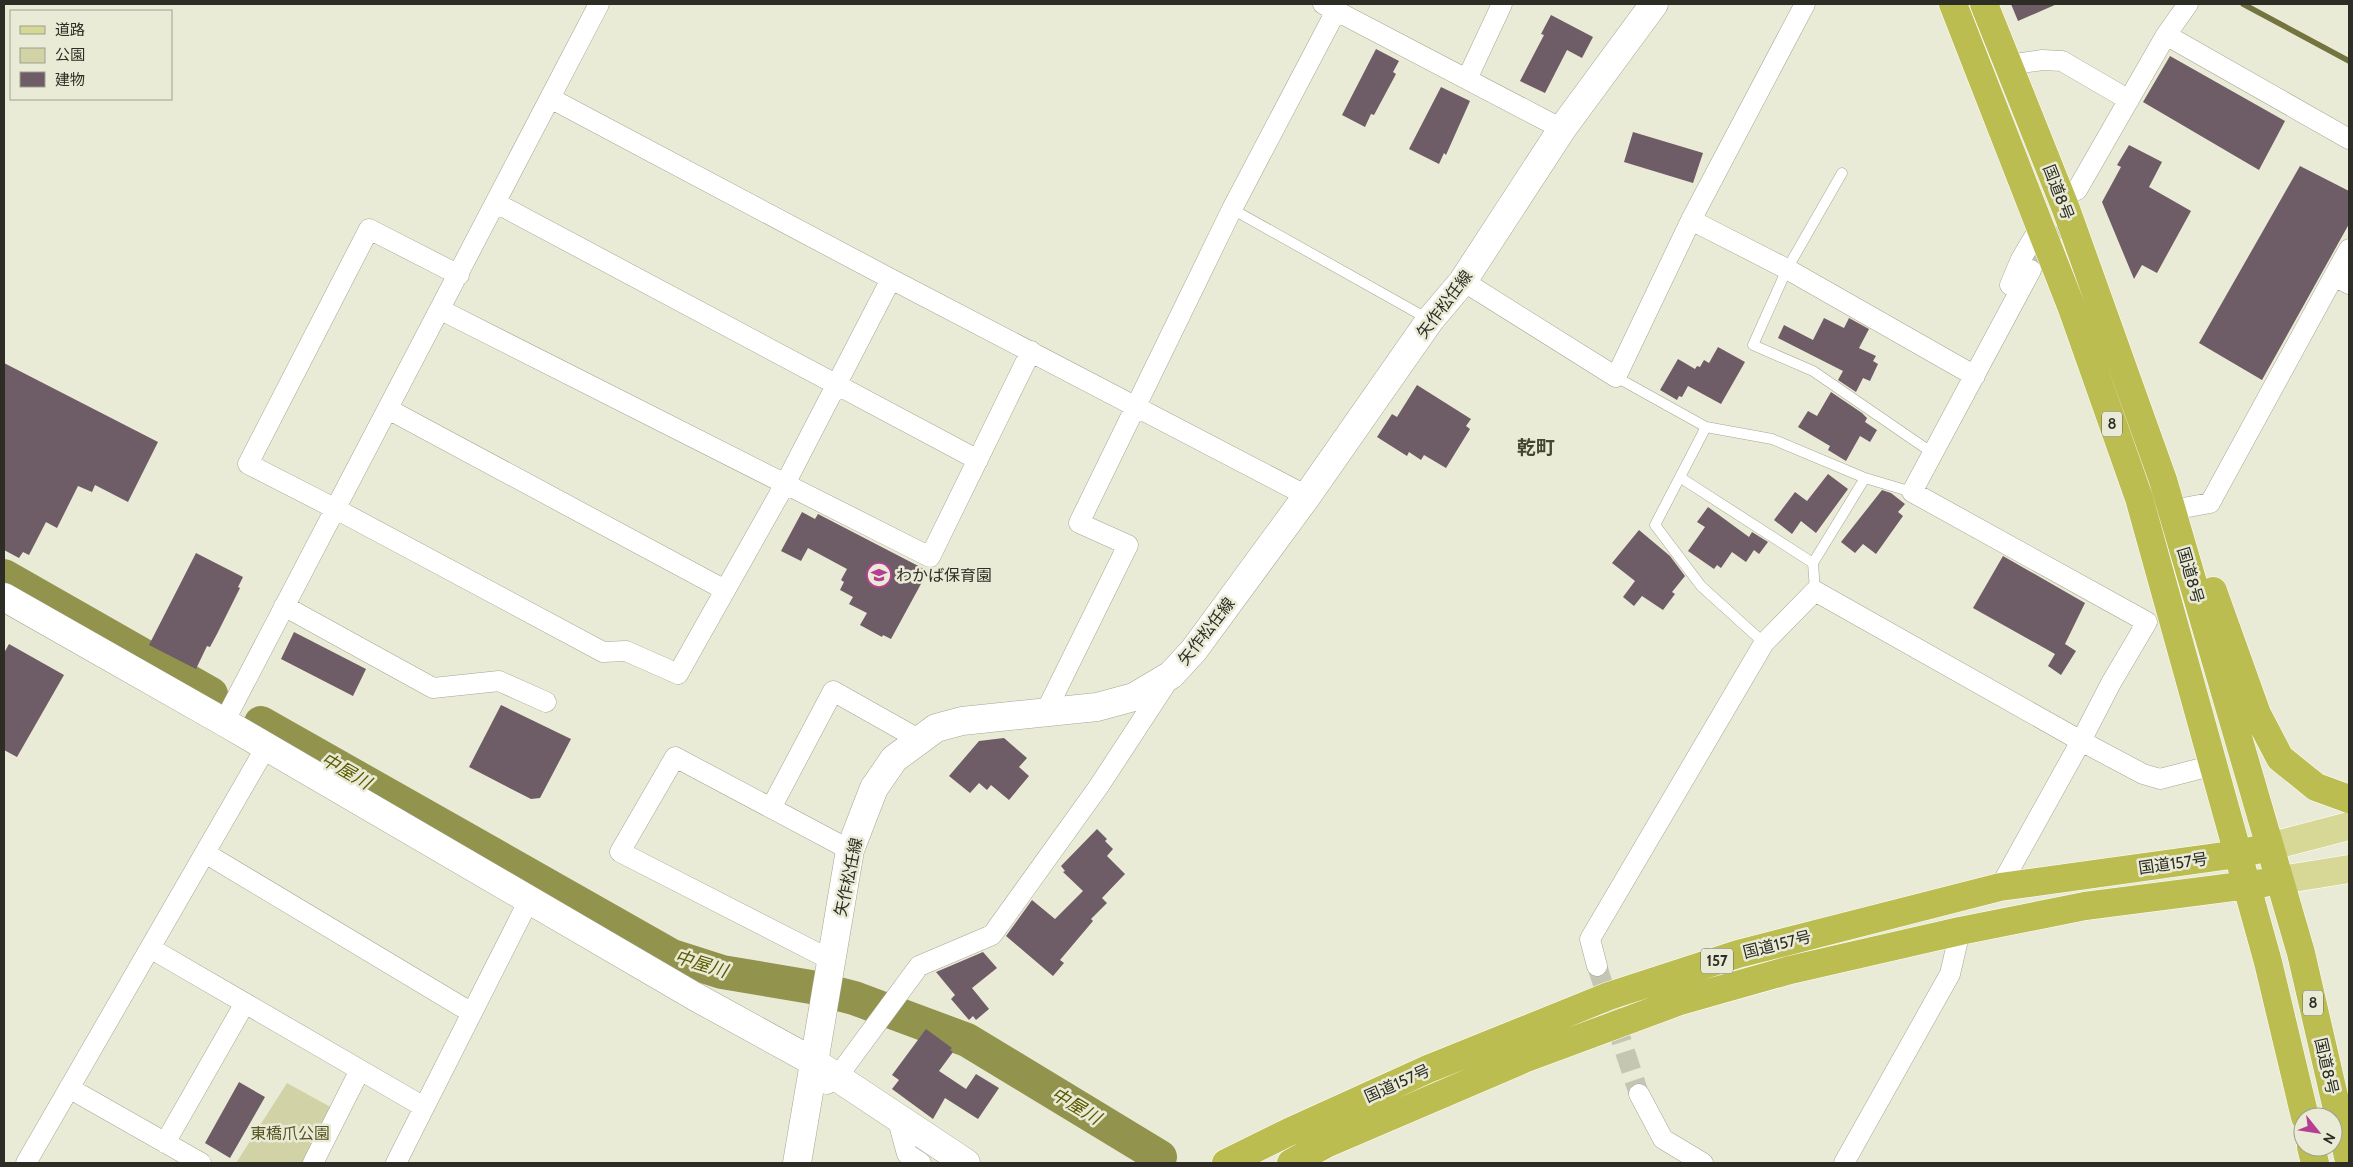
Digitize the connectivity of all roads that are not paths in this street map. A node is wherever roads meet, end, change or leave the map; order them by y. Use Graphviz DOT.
graph roads {
  1 [pos="599,4"];
  2 [pos="1502,4"];
  3 [pos="1654,4"];
  4 [pos="1805,4"];
  5 [pos="1953,4"];
  6 [pos="1984,4"];
  7 [pos="2188,4"];
  8 [pos="1330,7"];
  9 [pos="2166,35"];
  10 [pos="2009,65"];
  11 [pos="1467,79"];
  12 [pos="550,98"];
  13 [pos="2128,100"];
  14 [pos="1562,129"];
  15 [pos="2349,139"];
  16 [pos="1842,173"];
  17 [pos="2077,190"];
  18 [pos="496,203"];
  19 [pos="1232,209"];
  20 [pos="1691,220"];
  21 [pos="2040,227"];
  22 [pos="2349,249"];
  23 [pos="1787,269"];
  24 [pos="2031,270"];
  25 [pos="459,276"];
  26 [pos="891,279"];
  27 [pos="2342,280"];
  28 [pos="1463,281"];
  29 [pos="441,310"];
  30 [pos="1430,320"];
  31 [pos="1993,341"];
  32 [pos="1031,351"];
  33 [pos="1975,376"];
  34 [pos="1616,378"];
  35 [pos="837,385"];
  36 [pos="1136,406"];
  37 [pos="388,409"];
  38 [pos="1706,427"];
  39 [pos="1934,454"];
  40 [pos="978,460"];
  41 [pos="1681,478"];
  42 [pos="1865,478"];
  43 [pos="785,484"];
  44 [pos="1912,492"];
  45 [pos="1306,496"];
  46 [pos="334,508"];
  47 [pos="2175,518"];
  48 [pos="1813,563"];
  49 [pos="725,590"];
  50 [pos="1815,591"];
  51 [pos="4,597"];
  52 [pos="284,606"];
  53 [pos="1764,643"];
  54 [pos="1171,675"];
  55 [pos="546,702"];
  56 [pos="1046,711"];
  57 [pos="224,722"];
  58 [pos="920,740"];
  59 [pos="2081,741"];
  60 [pos="266,747"];
  61 [pos="2214,766"];
  62 [pos="2349,799"];
  63 [pos="771,808"];
  64 [pos="2349,826"];
  65 [pos="2272,846"];
  66 [pos="850,850"];
  67 [pos="205,853"];
  68 [pos="2238,854"];
  69 [pos="2349,868"];
  70 [pos="2281,880"];
  71 [pos="2248,886"];
  72 [pos="2000,887"];
  73 [pos="529,900"];
  74 [pos="1960,931"];
  75 [pos="150,948"];
  76 [pos="830,965"];
  77 [pos="1597,966"];
  78 [pos="245,1003"];
  79 [pos="472,1013"];
  80 [pos="814,1062"];
  81 [pos="360,1070"];
  82 [pos="838,1076"];
  83 [pos="69,1088"];
  84 [pos="1639,1094"];
  85 [pos="809,1097"];
  86 [pos="2302,1107"];
  87 [pos="424,1108"];
  88 [pos="897,1117"];
  89 [pos="165,1143"];
  90 [pos="2349,1161"];
  91 [pos="26,1163"];
  92 [pos="201,1163"];
  93 [pos="313,1163"];
  94 [pos="396,1163"];
  95 [pos="787,1163"];
  96 [pos="797,1163"];
  97 [pos="921,1163"];
  98 [pos="966,1163"];
  99 [pos="1226,1163"];
  100 [pos="1291,1163"];
  101 [pos="1703,1163"];
  102 [pos="1844,1163"];
  1 -- 12 [label="street"];
  2 -- 11 [label="street"];
  3 -- 14 [label="main road, 矢作松任線"];
  4 -- 20 [label="street"];
  5 -- 21 [label="highway, 国道8号 / 8"];
  6 -- 10 [label="highway, 国道8号 / 8"];
  7 -- 9 [label="street"];
  8 -- 11 [label="street"];
  8 -- 19 [label="street"];
  9 -- 13 [label="street"];
  9 -- 15 [label="street"];
  10 -- 13 [label="street"];
  10 -- 47 [label="highway, 国道8号 / 8"];
  11 -- 14 [label="street"];
  12 -- 18 [label="street"];
  12 -- 26 [label="street"];
  13 -- 17 [label="street"];
  14 -- 28 [label="main road, 矢作松任線"];
  16 -- 23 [label="lane"];
  18 -- 25 [label="street"];
  18 -- 35 [label="street"];
  19 -- 30 [label="lane"];
  19 -- 36 [label="street"];
  20 -- 23 [label="street"];
  20 -- 34 [label="street"];
  21 -- 31 [label="street"];
  21 -- 61 [label="highway, 国道8号 / 8"];
  22 -- 27 [label="street"];
  23 -- 33 [label="street"];
  23 -- 39 [label="lane"];
  24 -- 31 [label="street"];
  25 -- 29 [label="street"];
  25 -- 46 [label="street"];
  26 -- 32 [label="street"];
  26 -- 35 [label="street"];
  27 -- 47 [label="street"];
  28 -- 30 [label="main road, 矢作松任線"];
  28 -- 34 [label="street"];
  29 -- 37 [label="street"];
  29 -- 43 [label="street"];
  30 -- 45 [label="main road, 矢作松任線"];
  31 -- 33 [label="street"];
  32 -- 36 [label="street"];
  32 -- 40 [label="street"];
  33 -- 39 [label="street"];
  34 -- 38 [label="lane"];
  35 -- 40 [label="street"];
  35 -- 43 [label="street"];
  36 -- 45 [label="street"];
  36 -- 56 [label="street"];
  37 -- 46 [label="street"];
  37 -- 49 [label="street"];
  38 -- 41 [label="lane"];
  38 -- 42 [label="lane"];
  39 -- 44 [label="street"];
  40 -- 43 [label="street"];
  41 -- 48 [label="lane"];
  41 -- 53 [label="lane"];
  42 -- 44 [label="lane"];
  42 -- 48 [label="lane"];
  43 -- 49 [label="street"];
  44 -- 59 [label="street"];
  45 -- 54 [label="main road, 矢作松任線"];
  46 -- 49 [label="street"];
  46 -- 52 [label="street"];
  47 -- 62 [label="highway"];
  47 -- 65 [label="highway, 国道8号 / 8"];
  48 -- 50 [label="lane"];
  50 -- 53 [label="street"];
  50 -- 59 [label="street"];
  51 -- 57 [label="main road"];
  52 -- 55 [label="street"];
  52 -- 57 [label="street"];
  53 -- 77 [label="street"];
  54 -- 56 [label="main road, 矢作松任線"];
  54 -- 82 [label="street"];
  56 -- 58 [label="main road, 矢作松任線"];
  57 -- 60 [label="main road"];
  58 -- 63 [label="street"];
  58 -- 66 [label="main road, 矢作松任線"];
  59 -- 61 [label="street"];
  59 -- 72 [label="street"];
  60 -- 67 [label="street"];
  60 -- 73 [label="main road"];
  61 -- 68 [label="highway, 国道8号 / 8"];
  63 -- 66 [label="street"];
  63 -- 76 [label="street"];
  64 -- 65 [label="main road"];
  65 -- 68 [label="highway, 国道157号 / 157"];
  65 -- 70 [label="highway, 国道8号 / 8"];
  66 -- 76 [label="main road, 矢作松任線"];
  67 -- 75 [label="street"];
  67 -- 79 [label="street"];
  68 -- 71 [label="highway, 国道8号 / 8"];
  68 -- 72 [label="highway, 国道157号 / 157"];
  69 -- 70 [label="main road"];
  70 -- 71 [label="highway, 国道157号 / 157"];
  70 -- 90 [label="highway, 国道8号 / 8"];
  71 -- 74 [label="highway, 国道157号 / 157"];
  71 -- 86 [label="highway, 国道8号 / 8"];
  72 -- 99 [label="highway, 国道157号 / 157"];
  73 -- 79 [label="street"];
  73 -- 80 [label="main road"];
  74 -- 100 [label="highway, 国道157号 / 157"];
  74 -- 102 [label="street"];
  75 -- 78 [label="street"];
  75 -- 83 [label="street"];
  76 -- 80 [label="main road, 矢作松任線"];
  78 -- 81 [label="street"];
  78 -- 89 [label="street"];
  79 -- 87 [label="street"];
  80 -- 82 [label="main road"];
  80 -- 85 [label="main road, 矢作松任線"];
  81 -- 87 [label="street"];
  81 -- 93 [label="street"];
  82 -- 85 [label="street"];
  82 -- 88 [label="main road"];
  83 -- 89 [label="street"];
  83 -- 91 [label="street"];
  84 -- 101 [label="street"];
  85 -- 95 [label="street"];
  85 -- 96 [label="main road, 矢作松任線"];
  87 -- 94 [label="street"];
  88 -- 97 [label="street"];
  88 -- 98 [label="main road"];
  89 -- 92 [label="street"];
}
